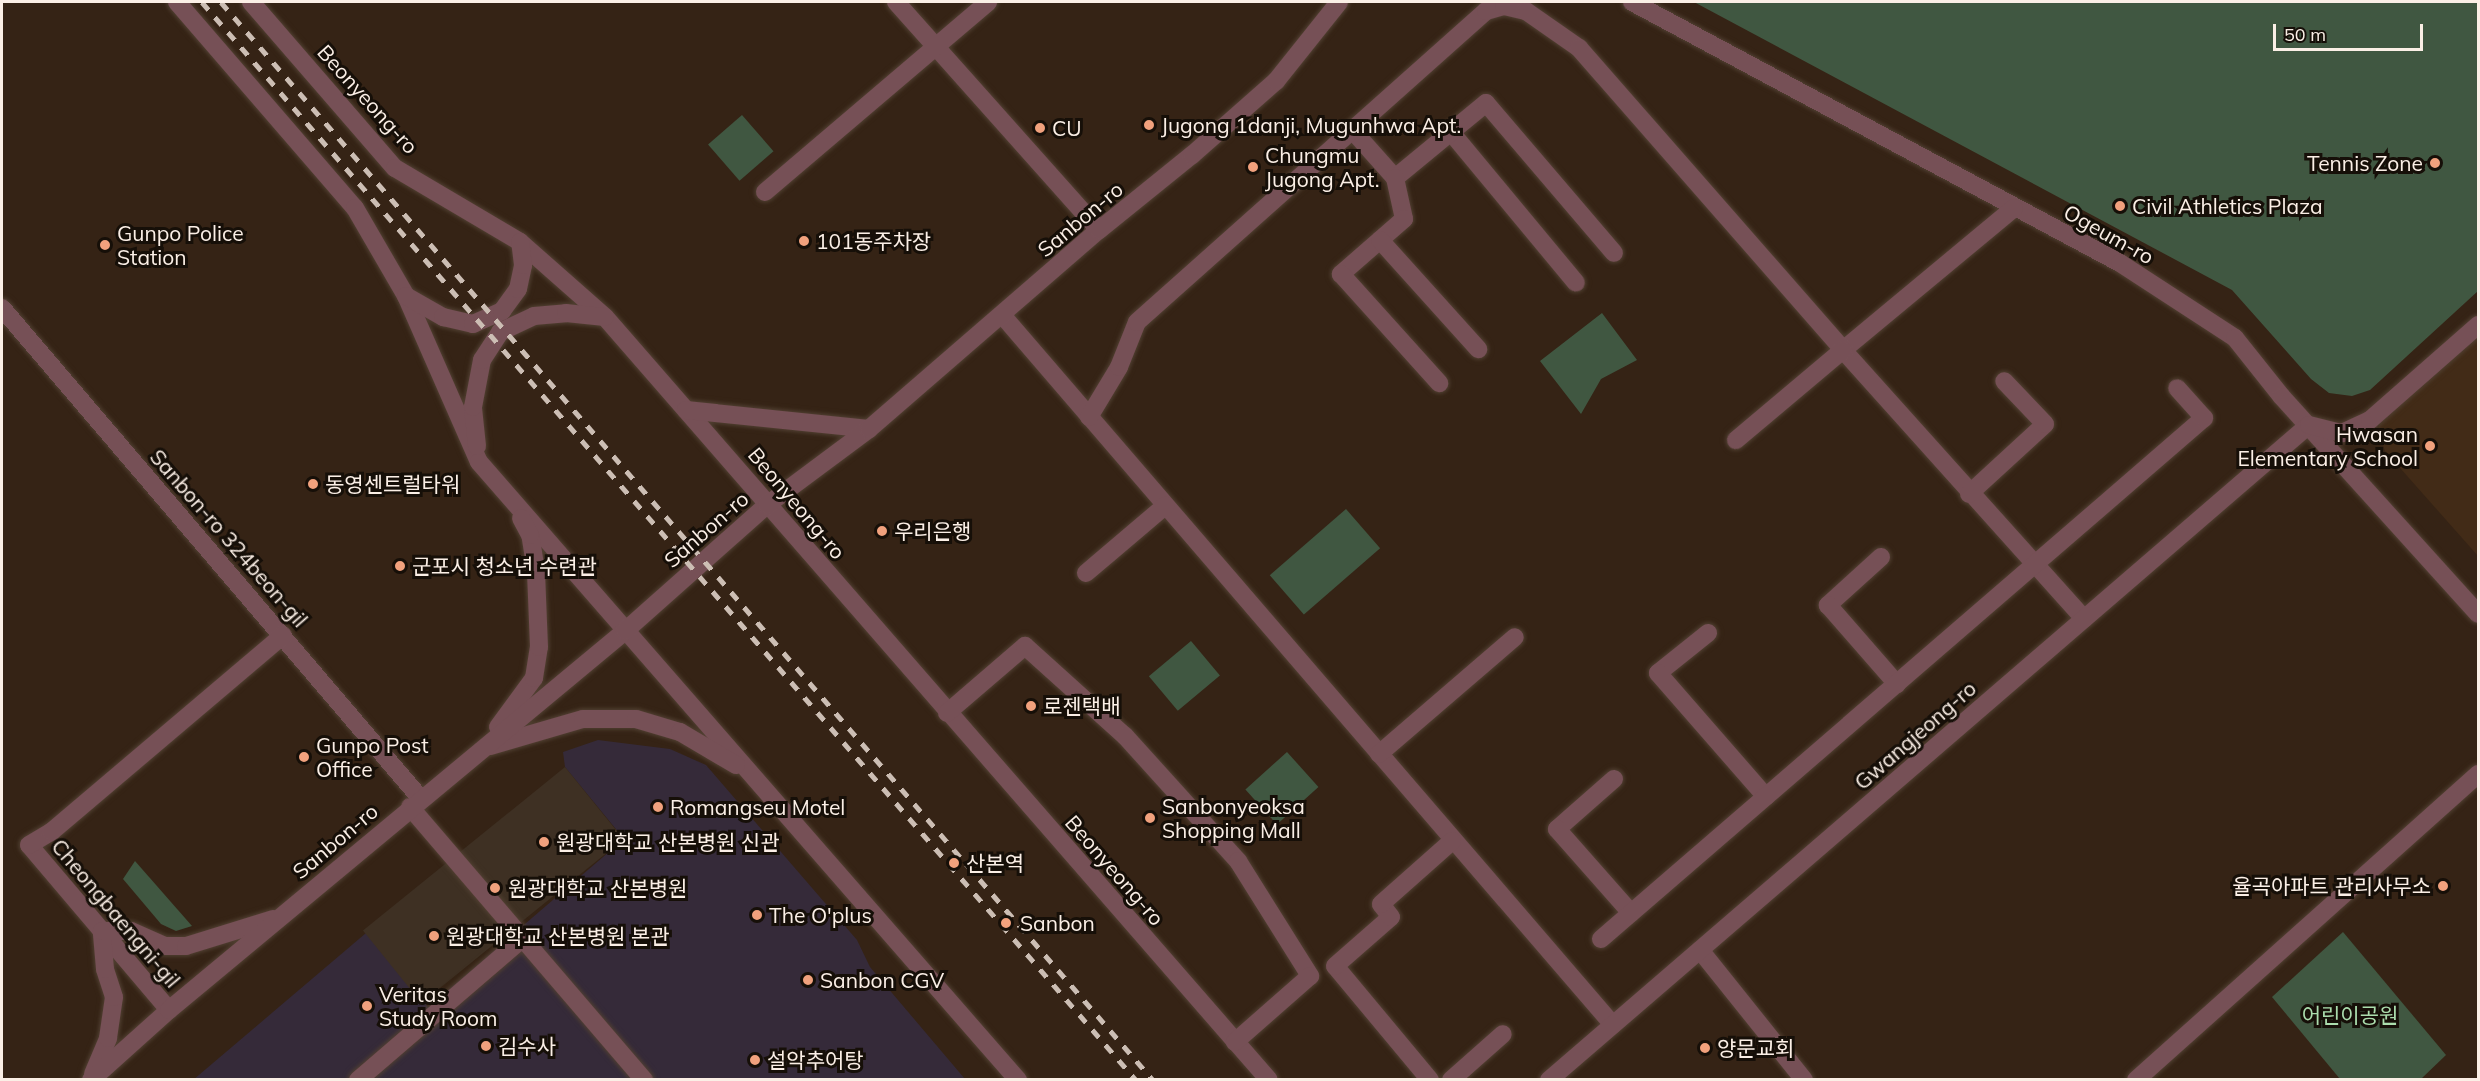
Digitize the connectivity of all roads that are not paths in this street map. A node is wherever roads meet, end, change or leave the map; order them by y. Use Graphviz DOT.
graph roads {
  1 [pos="177,2"];
  2 [pos="251,2"];
  3 [pos="896,2"];
  4 [pos="988,2"];
  5 [pos="1340,2"];
  6 [pos="1632,2"];
  7 [pos="935,47"];
  8 [pos="1450,131"];
  9 [pos="1354,132"];
  10 [pos="1395,178"];
  11 [pos="765,192"];
  12 [pos="2014,208"];
  13 [pos="1099,230"];
  14 [pos="1380,240"];
  15 [pos="520,242"];
  16 [pos="1614,254"];
  17 [pos="1576,283"];
  18 [pos="406,297"];
  19 [pos="2,308"];
  20 [pos="1003,316"];
  21 [pos="605,317"];
  22 [pos="2478,325"];
  23 [pos="1478,349"];
  24 [pos="1843,350"];
  25 [pos="2004,381"];
  26 [pos="1439,383"];
  27 [pos="2177,388"];
  28 [pos="686,410"];
  29 [pos="1089,417"];
  30 [pos="2309,425"];
  31 [pos="869,429"];
  32 [pos="1736,440"];
  33 [pos="479,462"];
  34 [pos="1969,494"];
  35 [pos="515,503"];
  36 [pos="767,505"];
  37 [pos="1165,506"];
  38 [pos="1881,557"];
  39 [pos="2034,566"];
  40 [pos="1086,573"];
  41 [pos="2478,614"];
  42 [pos="2084,619"];
  43 [pos="625,631"];
  44 [pos="1708,633"];
  45 [pos="283,635"];
  46 [pos="1515,637"];
  47 [pos="1897,684"];
  48 [pos="947,712"];
  49 [pos="482,748"];
  50 [pos="1379,754"];
  51 [pos="748,772"];
  52 [pos="2478,774"];
  53 [pos="1614,779"];
  54 [pos="1766,797"];
  55 [pos="416,803"];
  56 [pos="1452,841"];
  57 [pos="1631,913"];
  58 [pos="280,916"];
  59 [pos="102,931"];
  60 [pos="523,938"];
  61 [pos="1601,939"];
  62 [pos="1700,950"];
  63 [pos="169,1010"];
  64 [pos="1612,1025"];
  65 [pos="1503,1034"];
  66 [pos="1235,1042"];
  67 [pos="642,1079"];
  68 [pos="91,1080"];
  69 [pos="358,1080"];
  70 [pos="1018,1080"];
  71 [pos="1269,1080"];
  72 [pos="1430,1080"];
  73 [pos="1451,1080"];
  74 [pos="1549,1080"];
  75 [pos="1804,1080"];
  76 [pos="2136,1080"];
  1 -- 18 [label="street"];
  2 -- 15 [label="street, Beonyeong-ro"];
  3 -- 7 [label="street"];
  4 -- 7 [label="street"];
  5 -- 13 [label="street, Sanbon-ro"];
  6 -- 12 [label="street, Ogeum-ro"];
  7 -- 11 [label="street"];
  7 -- 13 [label="street"];
  8 -- 10 [label="street"];
  8 -- 16 [label="street"];
  8 -- 17 [label="street"];
  9 -- 10 [label="street"];
  9 -- 24 [label="street"];
  9 -- 29 [label="street"];
  10 -- 14 [label="street"];
  12 -- 24 [label="street"];
  12 -- 30 [label="street, Ogeum-ro"];
  13 -- 20 [label="street, Sanbon-ro"];
  14 -- 23 [label="street"];
  14 -- 26 [label="street"];
  15 -- 18 [label="street"];
  15 -- 21 [label="street, Beonyeong-ro"];
  18 -- 33 [label="street"];
  19 -- 45 [label="street, Sanbon-ro 324beon-gil"];
  20 -- 29 [label="street"];
  20 -- 31 [label="street, Sanbon-ro"];
  21 -- 28 [label="street, Beonyeong-ro"];
  21 -- 33 [label="street"];
  22 -- 30 [label="street"];
  24 -- 32 [label="street"];
  24 -- 34 [label="street"];
  25 -- 34 [label="street"];
  27 -- 39 [label="street"];
  28 -- 31 [label="street"];
  28 -- 36 [label="street, Beonyeong-ro"];
  29 -- 37 [label="street"];
  30 -- 41 [label="street, Ogeum-ro"];
  30 -- 42 [label="street, Gwangjeong-ro"];
  31 -- 36 [label="street, Sanbon-ro"];
  33 -- 35 [label="street"];
  34 -- 39 [label="street"];
  35 -- 43 [label="street"];
  35 -- 49 [label="street"];
  36 -- 43 [label="street, Sanbon-ro"];
  36 -- 48 [label="street, Beonyeong-ro"];
  37 -- 40 [label="street"];
  37 -- 50 [label="street"];
  38 -- 47 [label="street"];
  39 -- 42 [label="street"];
  39 -- 47 [label="street"];
  42 -- 62 [label="street, Gwangjeong-ro"];
  43 -- 49 [label="street, Sanbon-ro"];
  43 -- 51 [label="street"];
  44 -- 54 [label="street"];
  45 -- 55 [label="street, Sanbon-ro 324beon-gil"];
  45 -- 59 [label="street, Cheongbaengni-gil"];
  46 -- 50 [label="street"];
  47 -- 54 [label="street"];
  48 -- 66 [label="street, Beonyeong-ro"];
  48 -- 66 [label="street"];
  49 -- 51 [label="street"];
  49 -- 55 [label="street, Sanbon-ro"];
  50 -- 56 [label="street"];
  51 -- 70 [label="street"];
  52 -- 76 [label="street"];
  53 -- 57 [label="street"];
  54 -- 57 [label="street"];
  55 -- 58 [label="street, Sanbon-ro"];
  55 -- 60 [label="street, Sanbon-ro 324beon-gil"];
  56 -- 64 [label="street"];
  56 -- 72 [label="street"];
  57 -- 61 [label="street"];
  58 -- 59 [label="street"];
  58 -- 63 [label="street, Sanbon-ro"];
  59 -- 63 [label="street, Cheongbaengni-gil"];
  59 -- 68 [label="street"];
  60 -- 67 [label="street, Sanbon-ro 324beon-gil"];
  60 -- 69 [label="street"];
  62 -- 64 [label="street, Gwangjeong-ro"];
  62 -- 75 [label="street"];
  63 -- 68 [label="street, Sanbon-ro"];
  64 -- 74 [label="street, Gwangjeong-ro"];
  65 -- 73 [label="street"];
  66 -- 71 [label="street, Beonyeong-ro"];
}
